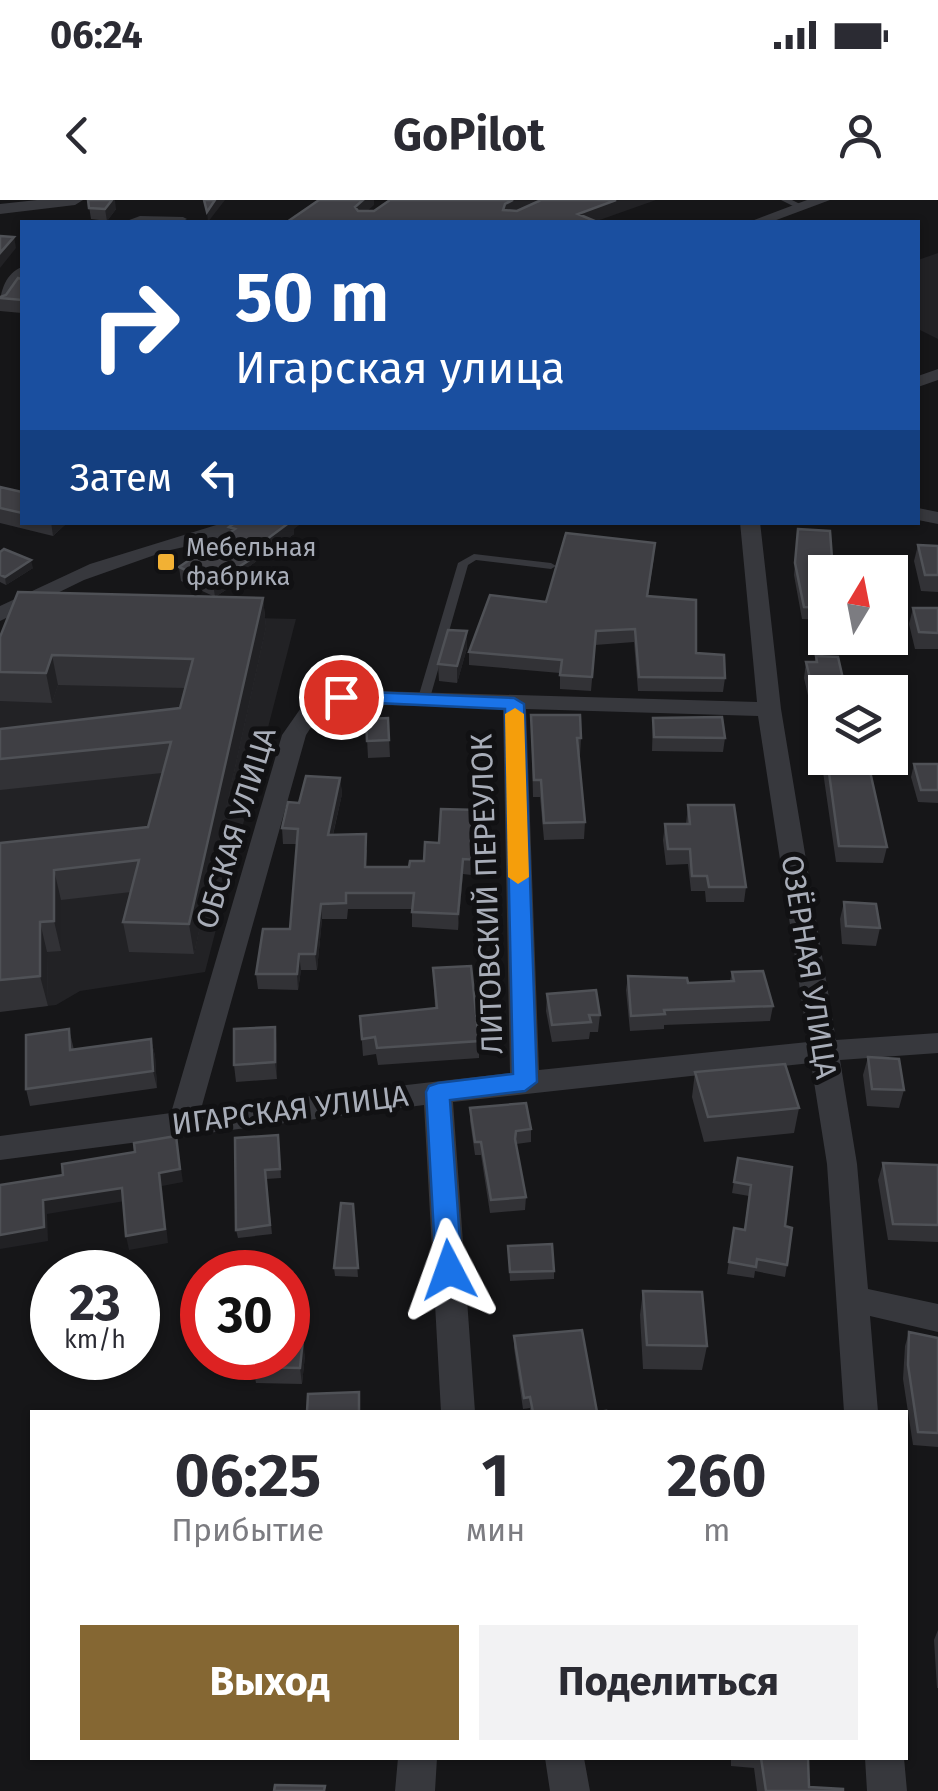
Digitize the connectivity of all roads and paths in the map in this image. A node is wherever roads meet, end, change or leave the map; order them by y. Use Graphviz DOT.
graph roads {
  1 [pos="74,200"];
  2 [pos="785,200"];
  3 [pos="822,200"];
  4 [pos="802,207"];
  5 [pos="0,209"];
  6 [pos="184,219"];
  7 [pos="59,220"];
  8 [pos="134,220"];
  9 [pos="763,220"];
  10 [pos="20,279"];
  11 [pos="0,302"];
  12 [pos="237,525"];
  13 [pos="750,525"];
  14 [pos="551,566"];
  15 [pos="0,615"];
  16 [pos="424,698"];
  17 [pos="514,704"];
  18 [pos="769,709"];
  19 [pos="938,1043"];
  20 [pos="821,1050"];
  21 [pos="525,1082"];
  22 [pos="438,1092"];
  23 [pos="183,1122"];
  24 [pos="0,1148"];
  25 [pos="853,1299"];
  26 [pos="938,1318"];
  27 [pos="458,1410"];
  28 [pos="861,1410"];
  29 [pos="418,1760"];
  30 [pos="565,1760"];
  31 [pos="884,1760"];
  32 [pos="416,1791"];
  33 [pos="570,1791"];
  34 [pos="887,1791"];
  1 -- 5 [label="street"];
  1 -- 7 [label="street"];
  2 -- 4 [label="lane"];
  3 -- 4 [label="street"];
  4 -- 9 [label="street"];
  6 -- 8 [label="lane"];
  10 -- 11 [label="street"];
  12 -- 15 [label="street"];
  13 -- 18 [label="street, ОЗЁРНАЯ УЛИЦА"];
  14 -- 16 [label="lane"];
  16 -- 17 [label="street, ОБСКАЯ УЛИЦА"];
  16 -- 23 [label="street, ОБСКАЯ УЛИЦА"];
  17 -- 18 [label="street, ОБСКАЯ УЛИЦА"];
  17 -- 21 [label="street, ЛИТОВСКИЙ ПЕРЕУЛОК"];
  18 -- 20 [label="street, ОЗЁРНАЯ УЛИЦА"];
  19 -- 20 [label="street, ИГАРСКАЯ УЛИЦА"];
  20 -- 21 [label="street, ИГАРСКАЯ УЛИЦА"];
  20 -- 25 [label="street, ОЗЁРНАЯ УЛИЦА"];
  21 -- 22 [label="street, ИГАРСКАЯ УЛИЦА"];
  22 -- 23 [label="street, ИГАРСКАЯ УЛИЦА"];
  22 -- 27 [label="street"];
  23 -- 24 [label="street, ИГАРСКАЯ УЛИЦА"];
  25 -- 26 [label="street"];
  25 -- 28 [label="street, ОЗЁРНАЯ УЛИЦА"];
  29 -- 32 [label="street"];
  30 -- 33 [label="street"];
  31 -- 34 [label="street"];
}
